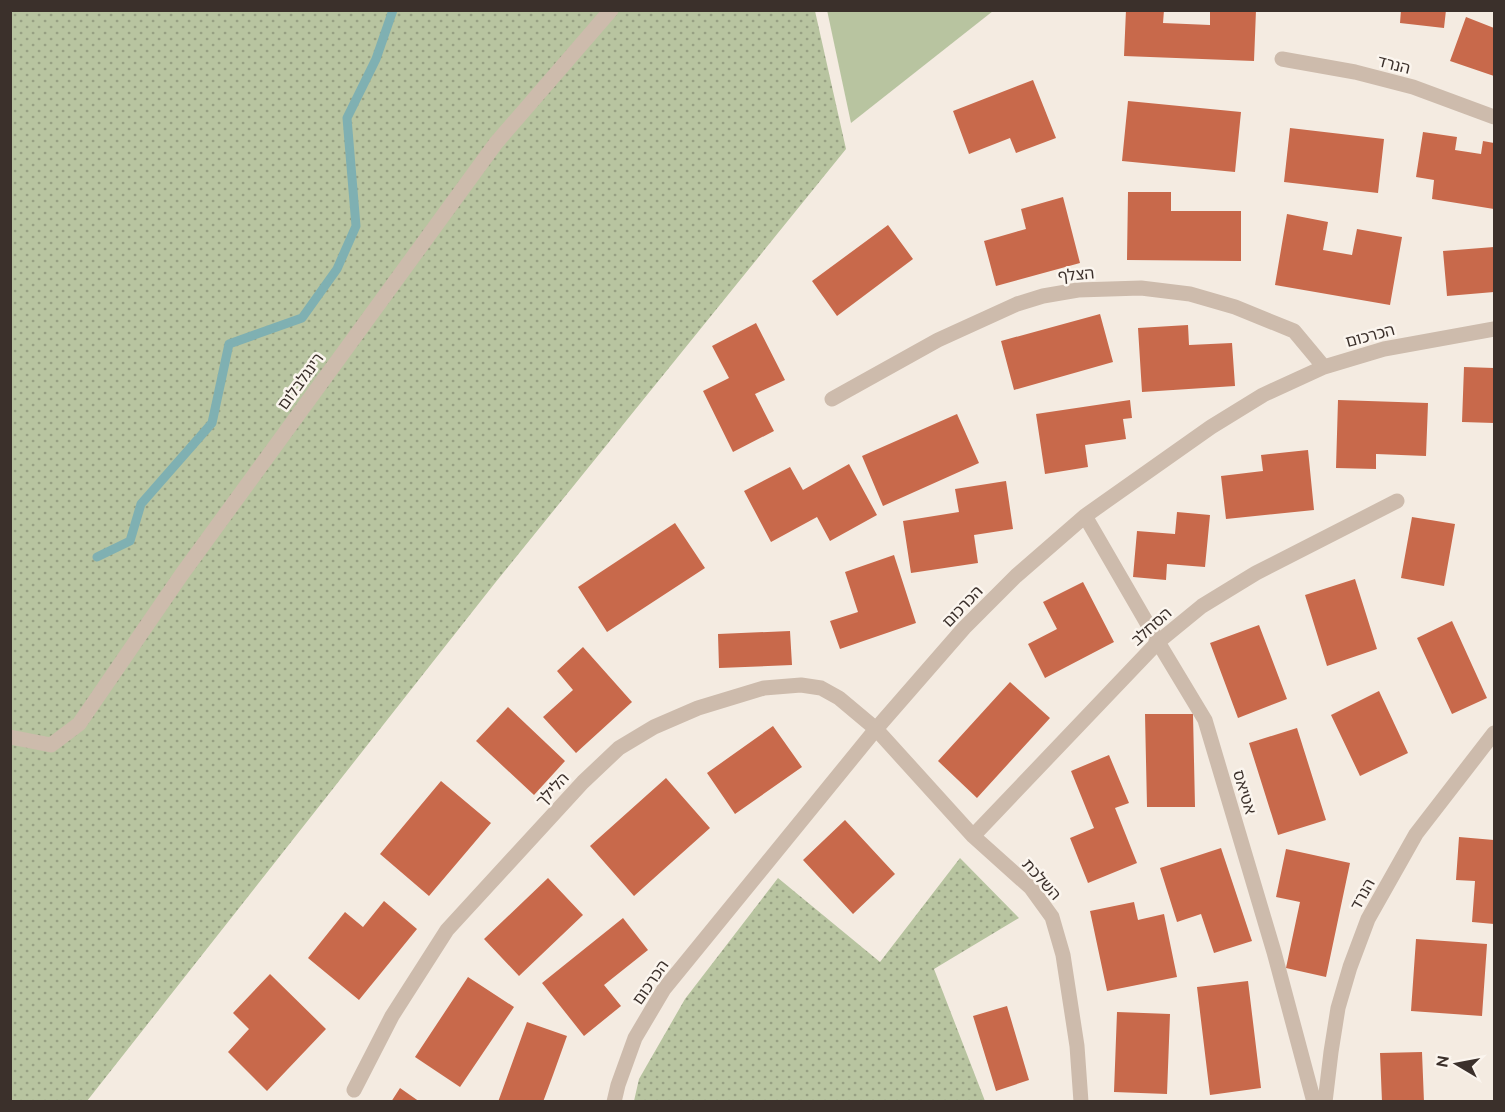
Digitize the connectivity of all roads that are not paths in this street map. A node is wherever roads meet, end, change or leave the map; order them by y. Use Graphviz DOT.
graph roads {
  1 [pos="611,10"];
  2 [pos="1281,59"];
  3 [pos="1494,117"];
  4 [pos="1494,329"];
  5 [pos="1324,367"];
  6 [pos="832,399"];
  7 [pos="1397,501"];
  8 [pos="1086,516"];
  9 [pos="1158,642"];
  10 [pos="876,729"];
  11 [pos="1494,733"];
  12 [pos="10,737"];
  13 [pos="973,836"];
  14 [pos="354,1090"];
  15 [pos="614,1101"];
  16 [pos="1082,1101"];
  17 [pos="1314,1101"];
  18 [pos="1324,1101"];
  1 -- 12 [label="street, רינגלבלום"];
  2 -- 3 [label="street, הנרד"];
  4 -- 5 [label="street, הכרכום"];
  5 -- 6 [label="street, הצלף"];
  5 -- 8 [label="street, הכרכום"];
  7 -- 9 [label="street, הסחלב"];
  8 -- 9 [label="street, אטיאס"];
  8 -- 10 [label="street, הכרכום"];
  9 -- 13 [label="street, הסחלב"];
  9 -- 17 [label="street, אטיאס"];
  10 -- 13 [label="street, השלכת"];
  10 -- 14 [label="street, הלילך"];
  10 -- 15 [label="street, הכרכום"];
  11 -- 18 [label="street, הנרד"];
  13 -- 16 [label="street, השלכת"];
}
